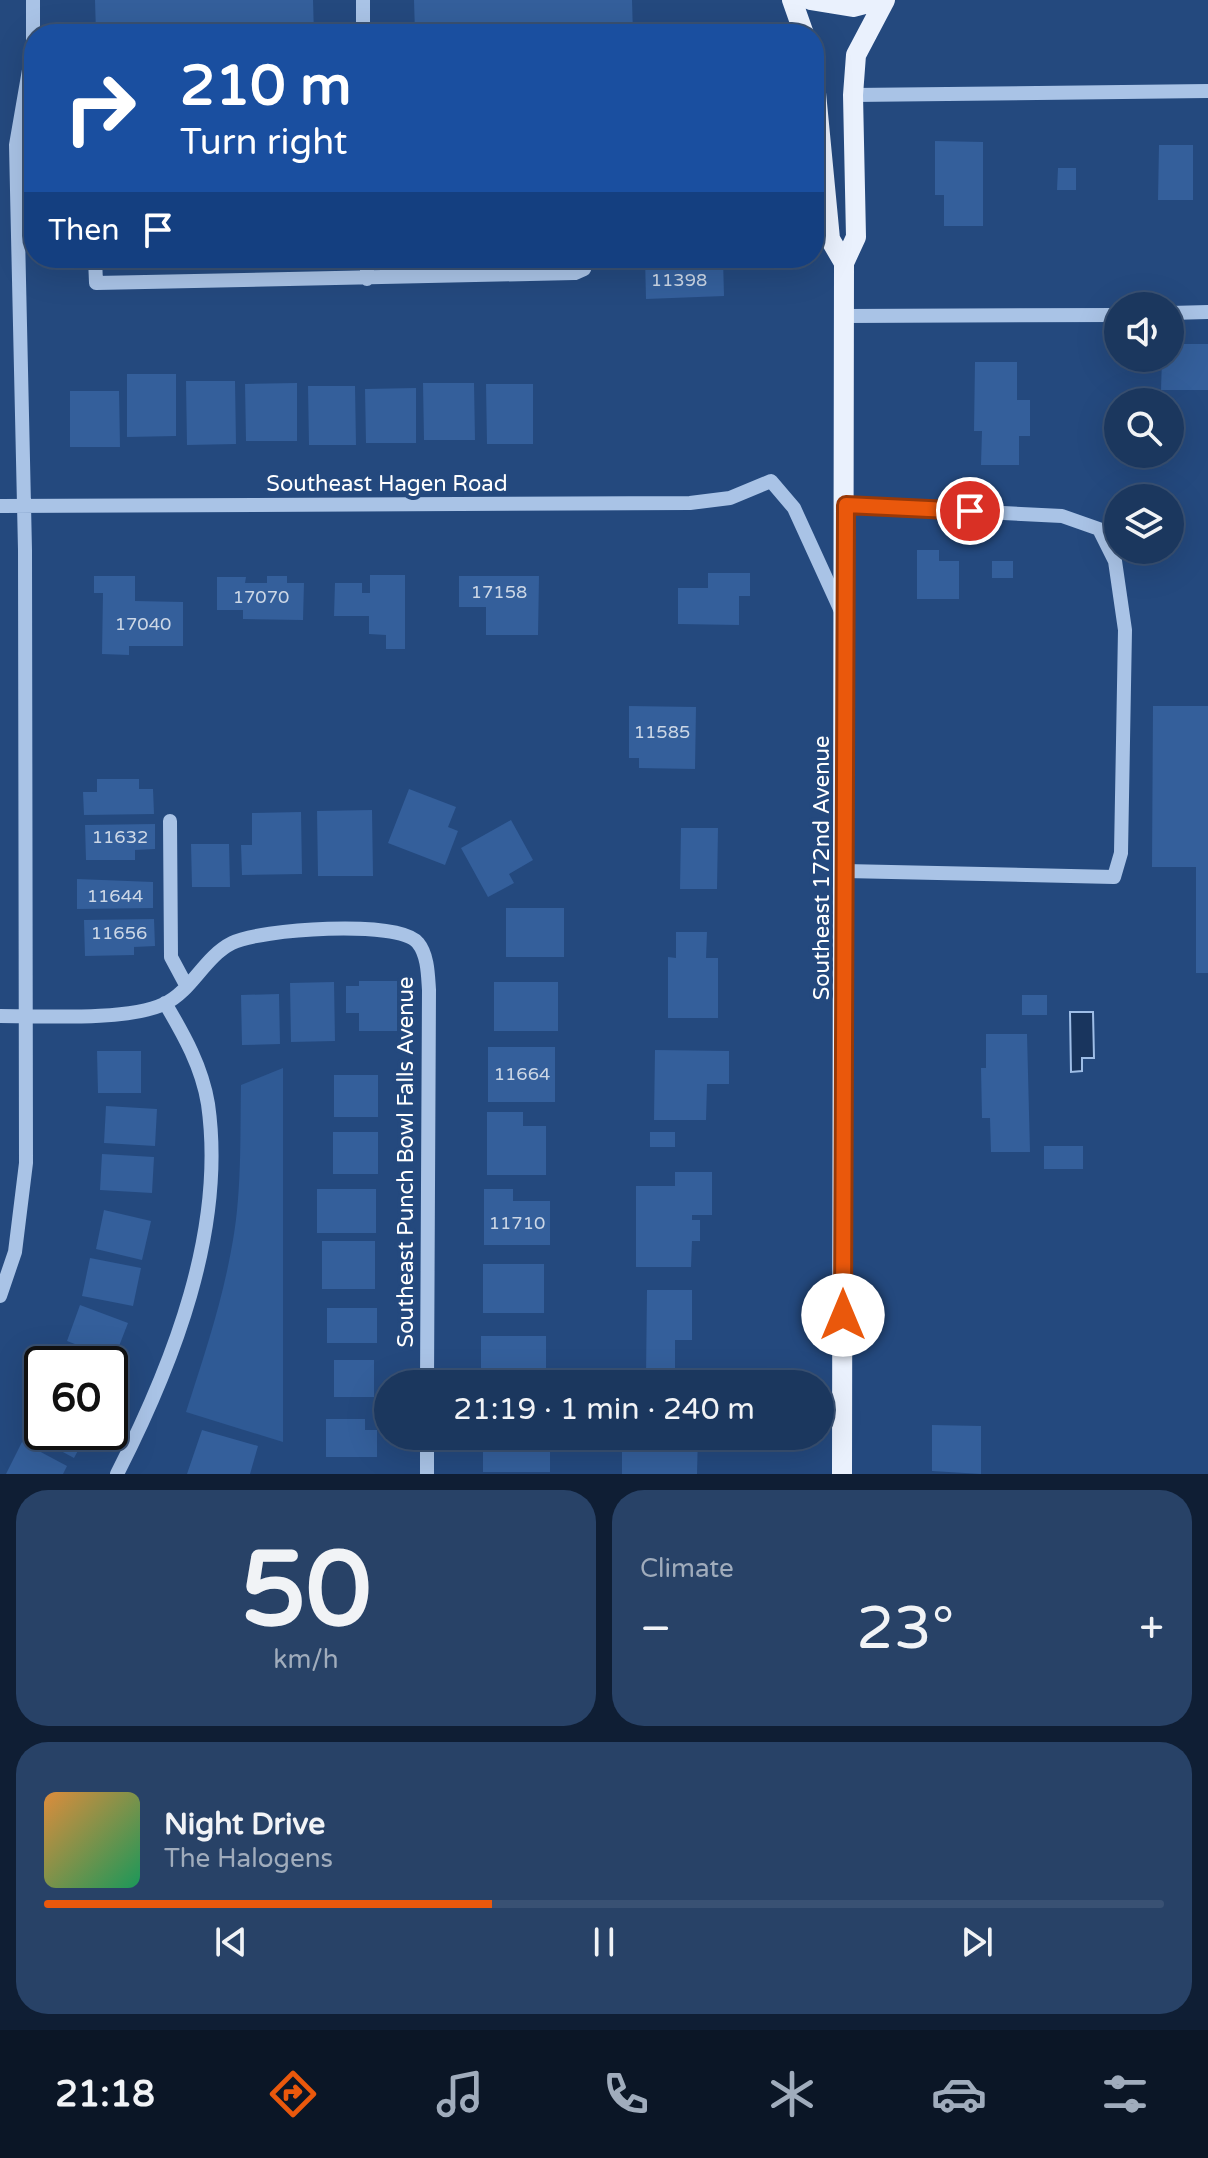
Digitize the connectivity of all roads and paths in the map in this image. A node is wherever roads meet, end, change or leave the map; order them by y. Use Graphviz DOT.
graph roads {
  1 [pos="33,0"];
  2 [pos="363,0"];
  3 [pos="792,0"];
  4 [pos="810,0"];
  5 [pos="883,0"];
  6 [pos="33,24"];
  7 [pos="363,24"];
  8 [pos="800,24"];
  9 [pos="1208,91"];
  10 [pos="853,95"];
  11 [pos="24,99"];
  12 [pos="824,176"];
  13 [pos="18,214"];
  14 [pos="24,214"];
  15 [pos="844,263"];
  16 [pos="95,268"];
  17 [pos="367,268"];
  18 [pos="584,268"];
  19 [pos="367,279"];
  20 [pos="1208,312"];
  21 [pos="1184,313"];
  22 [pos="1104,315"];
  23 [pos="845,316"];
  24 [pos="846,505"];
  25 [pos="0,506"];
  26 [pos="24,506"];
  27 [pos="846,623"];
  28 [pos="170,821"];
  29 [pos="845,871"];
  30 [pos="186,985"];
  31 [pos="165,1003"];
  32 [pos="0,1016"];
  33 [pos="25,1016"];
  34 [pos="0,1296"];
  35 [pos="427,1370"];
  36 [pos="427,1450"];
  37 [pos="117,1474"];
  38 [pos="427,1474"];
  39 [pos="842,1474"];
  1 -- 6 [label="street"];
  2 -- 7 [label="street"];
  3 -- 8 [label="main road"];
  4 -- 5 [label="main road, Southeast 172nd Avenue"];
  5 -- 10 [label="main road, Southeast 172nd Avenue"];
  9 -- 10 [label="street"];
  10 -- 15 [label="main road, Southeast 172nd Avenue"];
  11 -- 13 [label="street"];
  12 -- 15 [label="main road, Southeast 172nd Avenue"];
  13 -- 14 [label="street"];
  13 -- 26 [label="street"];
  15 -- 23 [label="main road, Southeast 172nd Avenue"];
  16 -- 19 [label="street"];
  17 -- 19 [label="street"];
  18 -- 19 [label="street"];
  20 -- 21 [label="street"];
  22 -- 23 [label="street"];
  23 -- 24 [label="main road, Southeast 172nd Avenue"];
  24 -- 27 [label="main road, Southeast 172nd Avenue"];
  24 -- 29 [label="street"];
  25 -- 26 [label="street, Southeast Hagen Road"];
  26 -- 27 [label="street, Southeast Hagen Road"];
  26 -- 33 [label="street"];
  27 -- 29 [label="main road, Southeast 172nd Avenue"];
  28 -- 30 [label="street"];
  29 -- 39 [label="main road, Southeast 172nd Avenue"];
  30 -- 31 [label="street"];
  30 -- 35 [label="street, Southeast Punch Bowl Falls Avenue"];
  31 -- 33 [label="street"];
  31 -- 37 [label="street"];
  32 -- 33 [label="street"];
  33 -- 34 [label="street"];
  36 -- 38 [label="street"];
}
